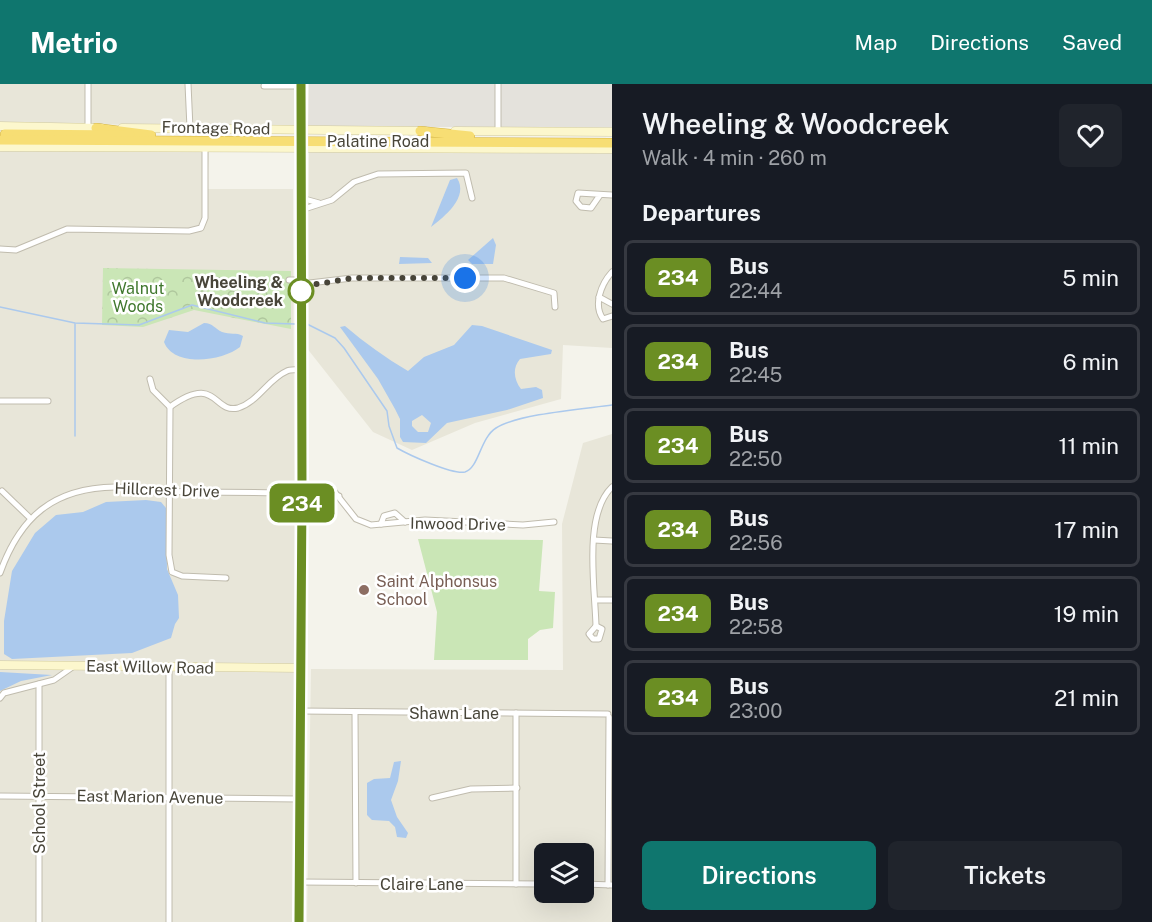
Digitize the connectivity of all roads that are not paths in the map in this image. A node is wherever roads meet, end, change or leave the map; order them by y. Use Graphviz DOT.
graph roads {
  1 [pos="88,84"];
  2 [pos="188,84"];
  3 [pos="498,84"];
  4 [pos="301,85"];
  5 [pos="264,86"];
  6 [pos="0,126"];
  7 [pos="92,128"];
  8 [pos="190,128"];
  9 [pos="420,131"];
  10 [pos="498,131"];
  11 [pos="612,132"];
  12 [pos="0,134"];
  13 [pos="151,135"];
  14 [pos="473,136"];
  15 [pos="612,137"];
  16 [pos="302,138"];
  17 [pos="0,140"];
  18 [pos="52,141"];
  19 [pos="612,143"];
  20 [pos="0,147"];
  21 [pos="140,147"];
  22 [pos="205,147"];
  23 [pos="612,149"];
  24 [pos="600,195"];
  25 [pos="612,195"];
  26 [pos="301,198"];
  27 [pos="472,198"];
  28 [pos="319,203"];
  29 [pos="301,210"];
  30 [pos="0,249"];
  31 [pos="612,272"];
  32 [pos="289,280"];
  33 [pos="302,282"];
  34 [pos="599,297"];
  35 [pos="612,304"];
  36 [pos="555,307"];
  37 [pos="612,316"];
  38 [pos="301,370"];
  39 [pos="150,379"];
  40 [pos="0,401"];
  41 [pos="48,401"];
  42 [pos="170,407"];
  43 [pos="612,487"];
  44 [pos="2,491"];
  45 [pos="170,492"];
  46 [pos="302,493"];
  47 [pos="29,518"];
  48 [pos="405,522"];
  49 [pos="554,522"];
  50 [pos="381,524"];
  51 [pos="594,540"];
  52 [pos="612,541"];
  53 [pos="0,573"];
  54 [pos="226,578"];
  55 [pos="596,600"];
  56 [pos="612,600"];
  57 [pos="596,626"];
  58 [pos="0,665"];
  59 [pos="74,666"];
  60 [pos="169,667"];
  61 [pos="300,668"];
  62 [pos="39,684"];
  63 [pos="0,698"];
  64 [pos="300,711"];
  65 [pos="355,713"];
  66 [pos="516,713"];
  67 [pos="610,714"];
  68 [pos="517,788"];
  69 [pos="0,796"];
  70 [pos="39,796"];
  71 [pos="169,797"];
  72 [pos="432,798"];
  73 [pos="300,799"];
  74 [pos="299,882"];
  75 [pos="356,883"];
  76 [pos="516,884"];
  77 [pos="534,884"];
  78 [pos="594,884"];
  79 [pos="610,885"];
  80 [pos="39,922"];
  81 [pos="169,922"];
  82 [pos="299,922"];
  1 -- 7 [label="street"];
  2 -- 8 [label="street"];
  3 -- 10 [label="street"];
  4 -- 5 [label="street"];
  4 -- 16 [label="street"];
  6 -- 7 [label="street, Frontage Road"];
  7 -- 8 [label="street, Frontage Road"];
  7 -- 13 [label="highway"];
  8 -- 16 [label="street, Frontage Road"];
  9 -- 10 [label="street, Frontage Road"];
  9 -- 14 [label="highway"];
  9 -- 16 [label="street, Frontage Road"];
  10 -- 11 [label="street, Frontage Road"];
  12 -- 13 [label="highway, Palatine Road"];
  13 -- 16 [label="highway, Palatine Road"];
  14 -- 15 [label="highway, Palatine Road"];
  14 -- 16 [label="highway, Palatine Road"];
  16 -- 18 [label="highway, Palatine Road"];
  16 -- 19 [label="highway, Palatine Road"];
  16 -- 22 [label="street, Frontage Road"];
  16 -- 23 [label="street, Frontage Road"];
  16 -- 26 [label="street"];
  17 -- 18 [label="highway, Palatine Road"];
  18 -- 21 [label="highway"];
  20 -- 21 [label="street, Frontage Road"];
  21 -- 22 [label="street, Frontage Road"];
  22 -- 30 [label="street"];
  24 -- 24 [label="street"];
  24 -- 25 [label="street"];
  26 -- 28 [label="street"];
  26 -- 29 [label="street"];
  27 -- 28 [label="street"];
  28 -- 29 [label="street"];
  29 -- 33 [label="street"];
  31 -- 34 [label="street"];
  32 -- 33 [label="street"];
  33 -- 36 [label="street"];
  33 -- 38 [label="street"];
  34 -- 35 [label="street"];
  34 -- 37 [label="street"];
  38 -- 42 [label="street"];
  38 -- 46 [label="street"];
  39 -- 42 [label="street"];
  40 -- 41 [label="street"];
  42 -- 45 [label="street"];
  43 -- 51 [label="street"];
  44 -- 47 [label="street"];
  45 -- 46 [label="street, Hillcrest Drive"];
  45 -- 47 [label="street, Hillcrest Drive"];
  45 -- 54 [label="street"];
  46 -- 50 [label="street, Inwood Drive"];
  46 -- 61 [label="street"];
  47 -- 53 [label="street, Hillcrest Drive"];
  48 -- 49 [label="street, Inwood Drive"];
  48 -- 50 [label="street, Inwood Drive"];
  48 -- 50 [label="street"];
  51 -- 52 [label="street"];
  51 -- 55 [label="street"];
  55 -- 56 [label="street"];
  55 -- 57 [label="street"];
  58 -- 59 [label="street, East Willow Road"];
  59 -- 60 [label="street, East Willow Road"];
  59 -- 62 [label="street"];
  60 -- 61 [label="street, East Willow Road"];
  60 -- 71 [label="street"];
  61 -- 64 [label="street"];
  62 -- 63 [label="street"];
  62 -- 70 [label="street, School Street"];
  64 -- 65 [label="street, Shawn Lane"];
  64 -- 73 [label="street"];
  65 -- 66 [label="street, Shawn Lane"];
  65 -- 75 [label="street"];
  66 -- 67 [label="street, Shawn Lane"];
  66 -- 68 [label="street"];
  67 -- 79 [label="street"];
  68 -- 72 [label="street"];
  68 -- 76 [label="street"];
  69 -- 70 [label="street, East Marion Avenue"];
  70 -- 71 [label="street, East Marion Avenue"];
  70 -- 80 [label="street, School Street"];
  71 -- 73 [label="street, East Marion Avenue"];
  71 -- 81 [label="street"];
  73 -- 74 [label="street"];
  74 -- 75 [label="street, Claire Lane"];
  74 -- 82 [label="street"];
  75 -- 76 [label="street, Claire Lane"];
  76 -- 77 [label="street, Claire Lane"];
  78 -- 79 [label="street"];
}
